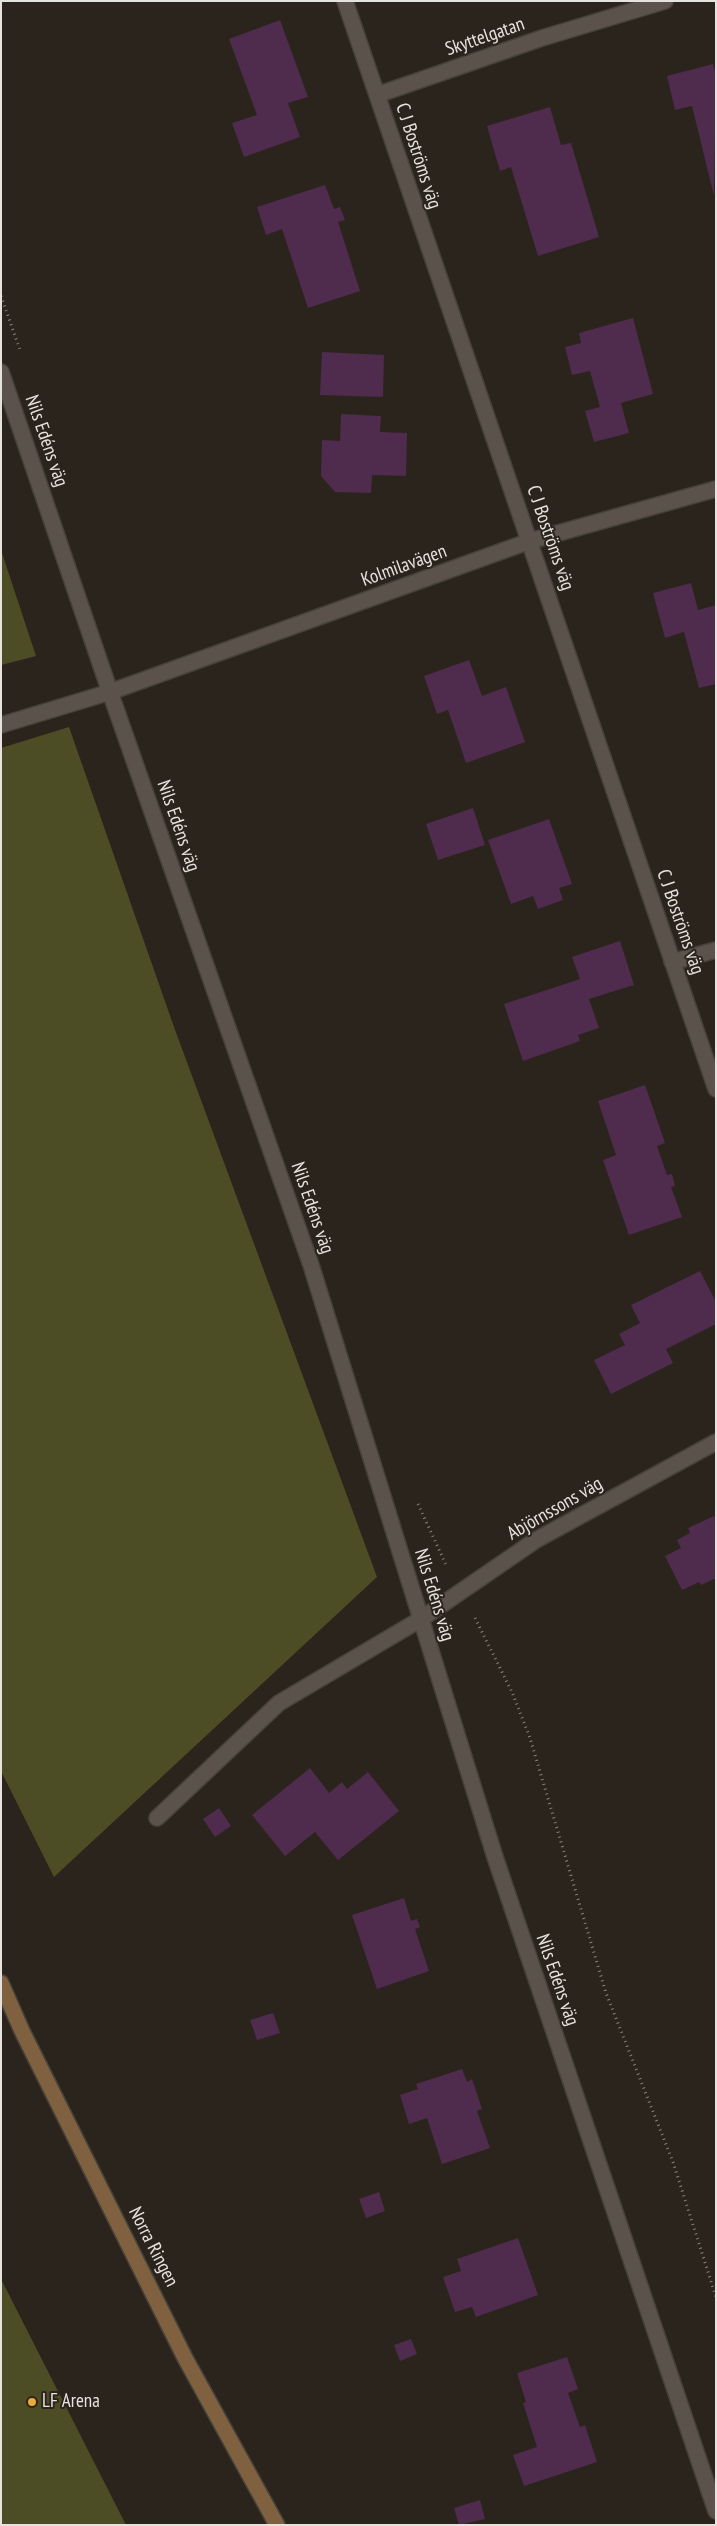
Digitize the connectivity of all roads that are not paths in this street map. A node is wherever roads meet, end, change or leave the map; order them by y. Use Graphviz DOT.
graph roads {
  1 [pos="345,1"];
  2 [pos="665,1"];
  3 [pos="377,95"];
  4 [pos="1,372"];
  5 [pos="716,489"];
  6 [pos="530,541"];
  7 [pos="110,692"];
  8 [pos="1,725"];
  9 [pos="716,950"];
  10 [pos="672,962"];
  11 [pos="716,1089"];
  12 [pos="716,1442"];
  13 [pos="421,1619"];
  14 [pos="157,1818"];
  15 [pos="1,1983"];
  16 [pos="716,2511"];
  17 [pos="277,2525"];
  1 -- 3 [label="street, C J Boströms väg"];
  2 -- 3 [label="street, Skyttelgatan"];
  3 -- 6 [label="street, C J Boströms väg"];
  4 -- 7 [label="street, Nils Edéns väg"];
  5 -- 6 [label="street, Kolmilavägen"];
  6 -- 7 [label="street, Kolmilavägen"];
  6 -- 10 [label="street, C J Boströms väg"];
  7 -- 8 [label="street"];
  7 -- 13 [label="street, Nils Edéns väg"];
  9 -- 10 [label="street"];
  10 -- 11 [label="street, C J Boströms väg"];
  12 -- 13 [label="street, Abjörnssons väg"];
  13 -- 14 [label="street, Abjörnssons väg"];
  13 -- 16 [label="street, Nils Edéns väg"];
  15 -- 17 [label="main road, Norra Ringen"];
}
